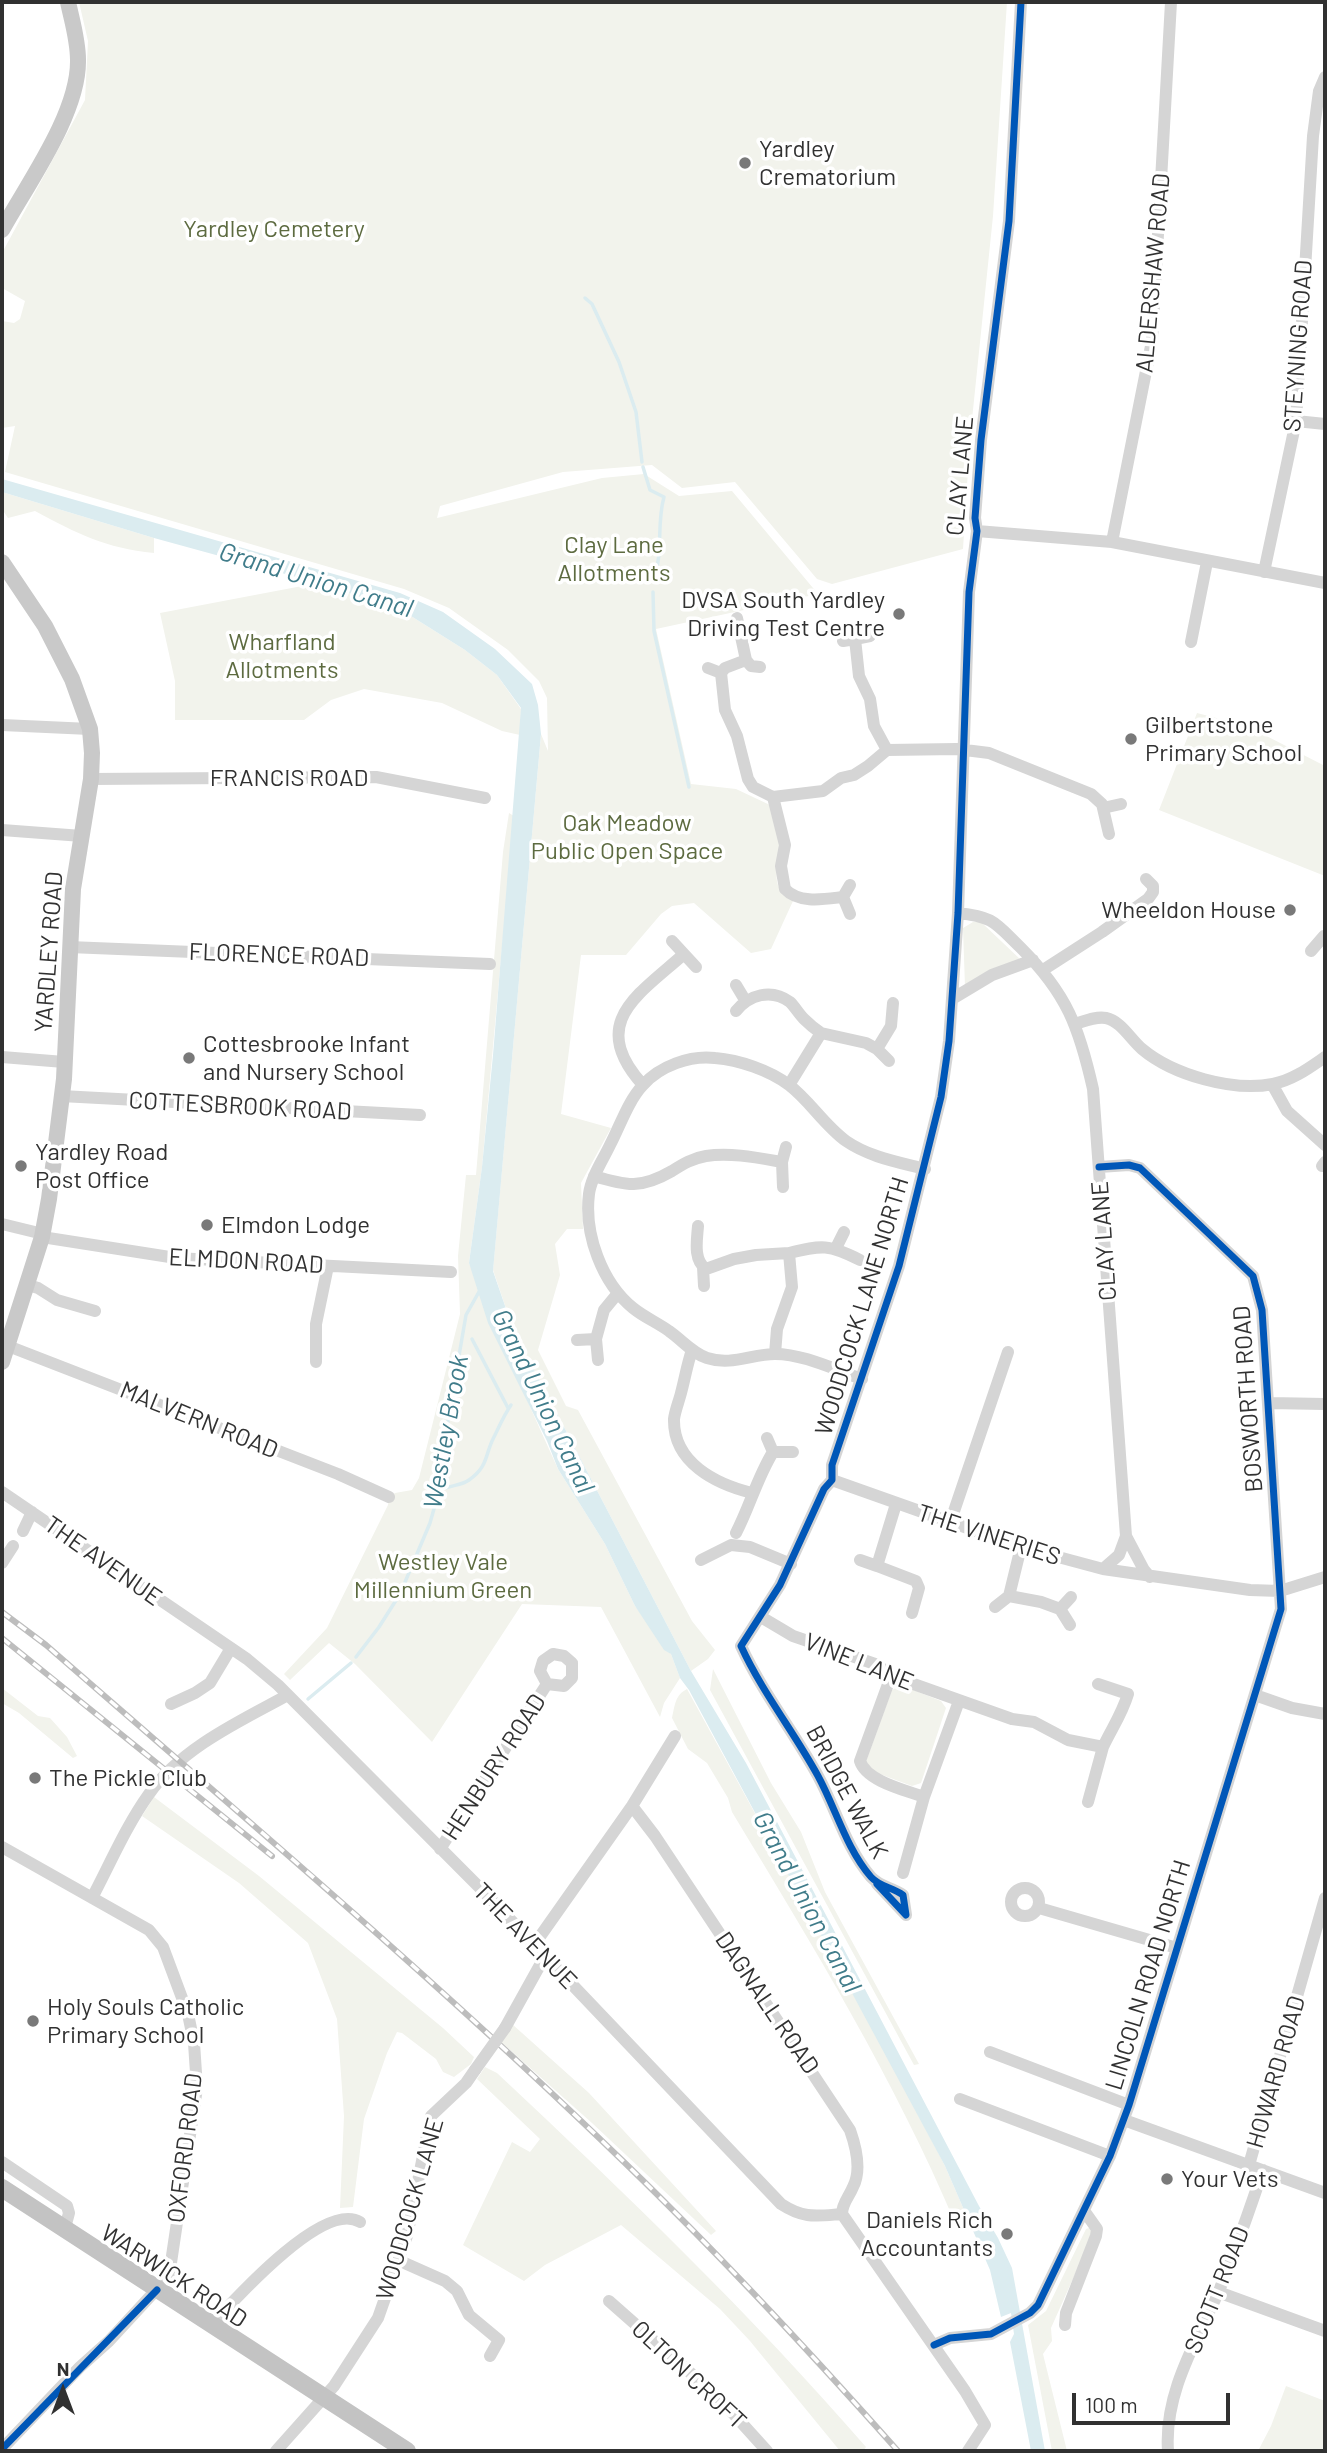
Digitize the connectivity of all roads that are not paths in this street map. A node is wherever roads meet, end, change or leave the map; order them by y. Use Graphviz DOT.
graph roads {
  1 [pos="68,2"];
  2 [pos="1021,2"];
  3 [pos="1171,2"];
  4 [pos="1325,77"];
  5 [pos="2,230"];
  6 [pos="1296,421"];
  7 [pos="1325,424"];
  8 [pos="977,531"];
  9 [pos="1112,542"];
  10 [pos="2,562"];
  11 [pos="1207,562"];
  12 [pos="1264,572"];
  13 [pos="1325,583"];
  14 [pos="737,618"];
  15 [pos="870,636"];
  16 [pos="1191,642"];
  17 [pos="746,660"];
  18 [pos="760,667"];
  19 [pos="708,668"];
  20 [pos="721,673"];
  21 [pos="2,725"];
  22 [pos="90,729"];
  23 [pos="964,749"];
  24 [pos="887,750"];
  25 [pos="91,779"];
  26 [pos="773,797"];
  27 [pos="485,798"];
  28 [pos="1121,804"];
  29 [pos="1103,808"];
  30 [pos="2,830"];
  31 [pos="1108,834"];
  32 [pos="82,836"];
  33 [pos="1146,879"];
  34 [pos="958,913"];
  35 [pos="849,914"];
  36 [pos="1325,938"];
  37 [pos="672,941"];
  38 [pos="69,947"];
  39 [pos="1311,951"];
  40 [pos="684,954"];
  41 [pos="1033,960"];
  42 [pos="490,964"];
  43 [pos="696,967"];
  44 [pos="1043,970"];
  45 [pos="736,985"];
  46 [pos="952,999"];
  47 [pos="745,1000"];
  48 [pos="893,1003"];
  49 [pos="736,1011"];
  50 [pos="1075,1024"];
  51 [pos="821,1033"];
  52 [pos="877,1049"];
  53 [pos="2,1056"];
  54 [pos="1325,1057"];
  55 [pos="889,1061"];
  56 [pos="64,1062"];
  57 [pos="1272,1084"];
  58 [pos="643,1085"];
  59 [pos="789,1085"];
  60 [pos="61,1096"];
  61 [pos="420,1115"];
  62 [pos="1325,1144"];
  63 [pos="786,1147"];
  64 [pos="782,1162"];
  65 [pos="1099,1167"];
  66 [pos="925,1169"];
  67 [pos="594,1176"];
  68 [pos="783,1187"];
  69 [pos="2,1224"];
  70 [pos="698,1226"];
  71 [pos="844,1232"];
  72 [pos="43,1235"];
  73 [pos="836,1248"];
  74 [pos="789,1253"];
  75 [pos="860,1260"];
  76 [pos="328,1266"];
  77 [pos="703,1268"];
  78 [pos="451,1272"];
  79 [pos="28,1285"];
  80 [pos="704,1286"];
  81 [pos="618,1293"];
  82 [pos="95,1311"];
  83 [pos="596,1339"];
  84 [pos="578,1340"];
  85 [pos="8,1346"];
  86 [pos="692,1350"];
  87 [pos="1008,1352"];
  88 [pos="775,1354"];
  89 [pos="598,1360"];
  90 [pos="2,1362"];
  91 [pos="316,1362"];
  92 [pos="862,1379"];
  93 [pos="1269,1403"];
  94 [pos="1325,1404"];
  95 [pos="767,1438"];
  96 [pos="773,1452"];
  97 [pos="793,1452"];
  98 [pos="831,1480"];
  99 [pos="2,1492"];
  100 [pos="752,1493"];
  101 [pos="390,1497"];
  102 [pos="896,1504"];
  103 [pos="32,1512"];
  104 [pos="950,1523"];
  105 [pos="23,1531"];
  106 [pos="736,1532"];
  107 [pos="1126,1536"];
  108 [pos="12,1546"];
  109 [pos="1021,1547"];
  110 [pos="701,1560"];
  111 [pos="860,1560"];
  112 [pos="2,1563"];
  113 [pos="791,1564"];
  114 [pos="877,1566"];
  115 [pos="1102,1569"];
  116 [pos="1150,1577"];
  117 [pos="1325,1577"];
  118 [pos="1280,1591"];
  119 [pos="1009,1596"];
  120 [pos="1071,1597"];
  121 [pos="995,1606"];
  122 [pos="1060,1609"];
  123 [pos="912,1613"];
  124 [pos="761,1617"];
  125 [pos="1070,1625"];
  126 [pos="741,1646"];
  127 [pos="231,1648"];
  128 [pos="891,1676"];
  129 [pos="547,1684"];
  130 [pos="1098,1684"];
  131 [pos="288,1695"];
  132 [pos="1255,1695"];
  133 [pos="959,1701"];
  134 [pos="171,1704"];
  135 [pos="1325,1714"];
  136 [pos="675,1737"];
  137 [pos="1104,1747"];
  138 [pos="924,1797"];
  139 [pos="1088,1802"];
  140 [pos="632,1806"];
  141 [pos="2,1847"];
  142 [pos="440,1849"];
  143 [pos="903,1873"];
  144 [pos="877,1884"];
  145 [pos="92,1898"];
  146 [pos="1325,1898"];
  147 [pos="1039,1908"];
  148 [pos="534,1945"];
  149 [pos="1177,1948"];
  150 [pos="545,1956"];
  151 [pos="990,2052"];
  152 [pos="960,2099"];
  153 [pos="1129,2105"];
  154 [pos="1124,2120"];
  155 [pos="1110,2156"];
  156 [pos="2,2162"];
  157 [pos="1249,2165"];
  158 [pos="1264,2170"];
  159 [pos="2,2188"];
  160 [pos="1325,2193"];
  161 [pos="1085,2212"];
  162 [pos="842,2214"];
  163 [pos="360,2222"];
  164 [pos="65,2228"];
  165 [pos="400,2262"];
  166 [pos="157,2290"];
  167 [pos="1218,2292"];
  168 [pos="609,2301"];
  169 [pos="212,2324"];
  170 [pos="1065,2325"];
  171 [pos="1325,2331"];
  172 [pos="934,2345"];
  173 [pos="490,2356"];
  174 [pos="325,2397"];
  175 [pos="2,2449"];
  176 [pos="276,2451"];
  177 [pos="407,2451"];
  178 [pos="767,2451"];
  179 [pos="968,2451"];
  180 [pos="1168,2451"];
  1 -- 5 [label="main road"];
  2 -- 8 [label="street, CLAY LANE"];
  3 -- 9 [label="street, ALDERSHAW ROAD"];
  4 -- 6 [label="street, STEYNING ROAD"];
  6 -- 7 [label="street"];
  6 -- 12 [label="street, STEYNING ROAD"];
  8 -- 9 [label="street"];
  8 -- 23 [label="street, CLAY LANE"];
  9 -- 11 [label="street"];
  10 -- 22 [label="main road, YARDLEY ROAD"];
  11 -- 12 [label="street"];
  11 -- 16 [label="street"];
  12 -- 13 [label="street"];
  14 -- 17 [label="street"];
  15 -- 24 [label="street"];
  17 -- 18 [label="street"];
  17 -- 20 [label="street"];
  19 -- 20 [label="street"];
  20 -- 26 [label="street"];
  21 -- 22 [label="street"];
  22 -- 25 [label="main road, YARDLEY ROAD"];
  23 -- 24 [label="street"];
  23 -- 29 [label="street"];
  23 -- 34 [label="street, CLAY LANE"];
  24 -- 26 [label="street"];
  25 -- 27 [label="street, FRANCIS ROAD"];
  25 -- 32 [label="main road, YARDLEY ROAD"];
  26 -- 35 [label="street"];
  28 -- 29 [label="street"];
  29 -- 31 [label="street"];
  30 -- 32 [label="street"];
  32 -- 38 [label="main road, YARDLEY ROAD"];
  33 -- 44 [label="street"];
  34 -- 41 [label="street, CLAY LANE"];
  34 -- 46 [label="street, WOODCOCK LANE NORTH"];
  36 -- 39 [label="street"];
  37 -- 40 [label="street"];
  38 -- 42 [label="street, FLORENCE ROAD"];
  38 -- 56 [label="main road, YARDLEY ROAD"];
  40 -- 43 [label="street"];
  40 -- 58 [label="street"];
  41 -- 44 [label="street, CLAY LANE"];
  41 -- 46 [label="street"];
  44 -- 50 [label="street, CLAY LANE"];
  45 -- 47 [label="street"];
  46 -- 66 [label="street, WOODCOCK LANE NORTH"];
  47 -- 49 [label="street"];
  47 -- 51 [label="street"];
  48 -- 52 [label="street"];
  50 -- 57 [label="street"];
  50 -- 65 [label="street, CLAY LANE"];
  51 -- 52 [label="street"];
  51 -- 59 [label="street"];
  52 -- 55 [label="street"];
  53 -- 56 [label="street"];
  54 -- 57 [label="street"];
  56 -- 60 [label="main road, YARDLEY ROAD"];
  57 -- 62 [label="street"];
  58 -- 59 [label="street"];
  58 -- 67 [label="street"];
  59 -- 66 [label="street"];
  60 -- 61 [label="street, COTTESBROOK ROAD"];
  60 -- 72 [label="main road, YARDLEY ROAD"];
  63 -- 64 [label="street"];
  64 -- 67 [label="street"];
  64 -- 68 [label="street"];
  65 -- 93 [label="street, BOSWORTH ROAD"];
  65 -- 107 [label="street, CLAY LANE"];
  66 -- 92 [label="street, WOODCOCK LANE NORTH"];
  67 -- 81 [label="street"];
  69 -- 72 [label="street, ELMDON ROAD"];
  70 -- 77 [label="street"];
  71 -- 73 [label="street"];
  72 -- 76 [label="street, ELMDON ROAD"];
  72 -- 79 [label="main road, YARDLEY ROAD"];
  73 -- 74 [label="street"];
  73 -- 75 [label="street"];
  74 -- 77 [label="street"];
  74 -- 88 [label="street"];
  76 -- 78 [label="street, ELMDON ROAD"];
  76 -- 91 [label="street"];
  77 -- 80 [label="street"];
  79 -- 82 [label="street"];
  79 -- 85 [label="main road, YARDLEY ROAD"];
  81 -- 83 [label="street"];
  81 -- 86 [label="street"];
  83 -- 84 [label="street"];
  83 -- 89 [label="street"];
  85 -- 90 [label="main road, YARDLEY ROAD"];
  85 -- 101 [label="street, MALVERN ROAD"];
  86 -- 88 [label="street"];
  86 -- 100 [label="street"];
  87 -- 104 [label="street"];
  88 -- 92 [label="street"];
  92 -- 98 [label="street, WOODCOCK LANE NORTH"];
  93 -- 94 [label="street"];
  93 -- 118 [label="street, BOSWORTH ROAD"];
  95 -- 96 [label="street"];
  96 -- 97 [label="street"];
  96 -- 100 [label="street"];
  98 -- 102 [label="street, THE VINERIES"];
  98 -- 113 [label="street, WOODCOCK LANE NORTH"];
  99 -- 103 [label="street, THE AVENUE"];
  100 -- 106 [label="street"];
  102 -- 104 [label="street, THE VINERIES"];
  102 -- 114 [label="street"];
  103 -- 105 [label="street"];
  103 -- 127 [label="street, THE AVENUE"];
  104 -- 109 [label="street, THE VINERIES"];
  107 -- 115 [label="street"];
  107 -- 116 [label="street, CLAY LANE"];
  108 -- 112 [label="street"];
  109 -- 115 [label="street, THE VINERIES"];
  109 -- 119 [label="street"];
  110 -- 113 [label="street"];
  111 -- 114 [label="street"];
  113 -- 124 [label="street, WOODCOCK LANE NORTH"];
  114 -- 123 [label="street"];
  115 -- 116 [label="street, THE VINERIES"];
  116 -- 118 [label="street"];
  117 -- 118 [label="street"];
  118 -- 132 [label="street, LINCOLN ROAD NORTH"];
  119 -- 121 [label="street"];
  119 -- 122 [label="street"];
  120 -- 122 [label="street"];
  122 -- 125 [label="street"];
  124 -- 126 [label="street, WOODCOCK LANE NORTH"];
  124 -- 128 [label="street, VINE LANE"];
  126 -- 144 [label="street, BRIDGE WALK"];
  127 -- 131 [label="street, THE AVENUE"];
  127 -- 134 [label="street"];
  128 -- 133 [label="street, VINE LANE"];
  128 -- 138 [label="street"];
  129 -- 142 [label="street, HENBURY ROAD"];
  130 -- 137 [label="street"];
  131 -- 142 [label="street, THE AVENUE"];
  131 -- 145 [label="street"];
  132 -- 135 [label="street"];
  132 -- 149 [label="street, LINCOLN ROAD NORTH"];
  133 -- 137 [label="street, VINE LANE"];
  133 -- 138 [label="street"];
  136 -- 140 [label="street"];
  137 -- 139 [label="street"];
  138 -- 143 [label="street"];
  140 -- 148 [label="street"];
  140 -- 162 [label="street, DAGNALL ROAD"];
  141 -- 145 [label="street, OXFORD ROAD"];
  142 -- 148 [label="street, THE AVENUE"];
  145 -- 166 [label="street, OXFORD ROAD"];
  146 -- 157 [label="street, HOWARD ROAD"];
  147 -- 149 [label="street"];
  148 -- 150 [label="street, THE AVENUE"];
  149 -- 153 [label="street, LINCOLN ROAD NORTH"];
  150 -- 162 [label="street, THE AVENUE"];
  150 -- 165 [label="street, WOODCOCK LANE, bridge"];
  151 -- 153 [label="street"];
  152 -- 155 [label="street"];
  153 -- 154 [label="street, LINCOLN ROAD NORTH"];
  154 -- 155 [label="street, LINCOLN ROAD NORTH"];
  154 -- 157 [label="street"];
  155 -- 161 [label="street, LINCOLN ROAD NORTH"];
  156 -- 164 [label="street"];
  157 -- 158 [label="street"];
  158 -- 160 [label="street"];
  158 -- 167 [label="street, SCOTT ROAD"];
  159 -- 164 [label="highway, WARWICK ROAD"];
  161 -- 170 [label="street"];
  161 -- 172 [label="street, LINCOLN ROAD NORTH"];
  162 -- 172 [label="street"];
  163 -- 169 [label="street"];
  164 -- 166 [label="highway, WARWICK ROAD"];
  165 -- 173 [label="street"];
  165 -- 174 [label="street, WOODCOCK LANE"];
  166 -- 169 [label="highway, WARWICK ROAD"];
  166 -- 175 [label="street, OXFORD ROAD"];
  167 -- 171 [label="street"];
  167 -- 180 [label="street, SCOTT ROAD"];
  168 -- 178 [label="street, OLTON CROFT"];
  169 -- 174 [label="highway, WARWICK ROAD"];
  172 -- 179 [label="street"];
  174 -- 176 [label="street, WOODCOCK LANE"];
  174 -- 177 [label="highway, WARWICK ROAD"];
}
